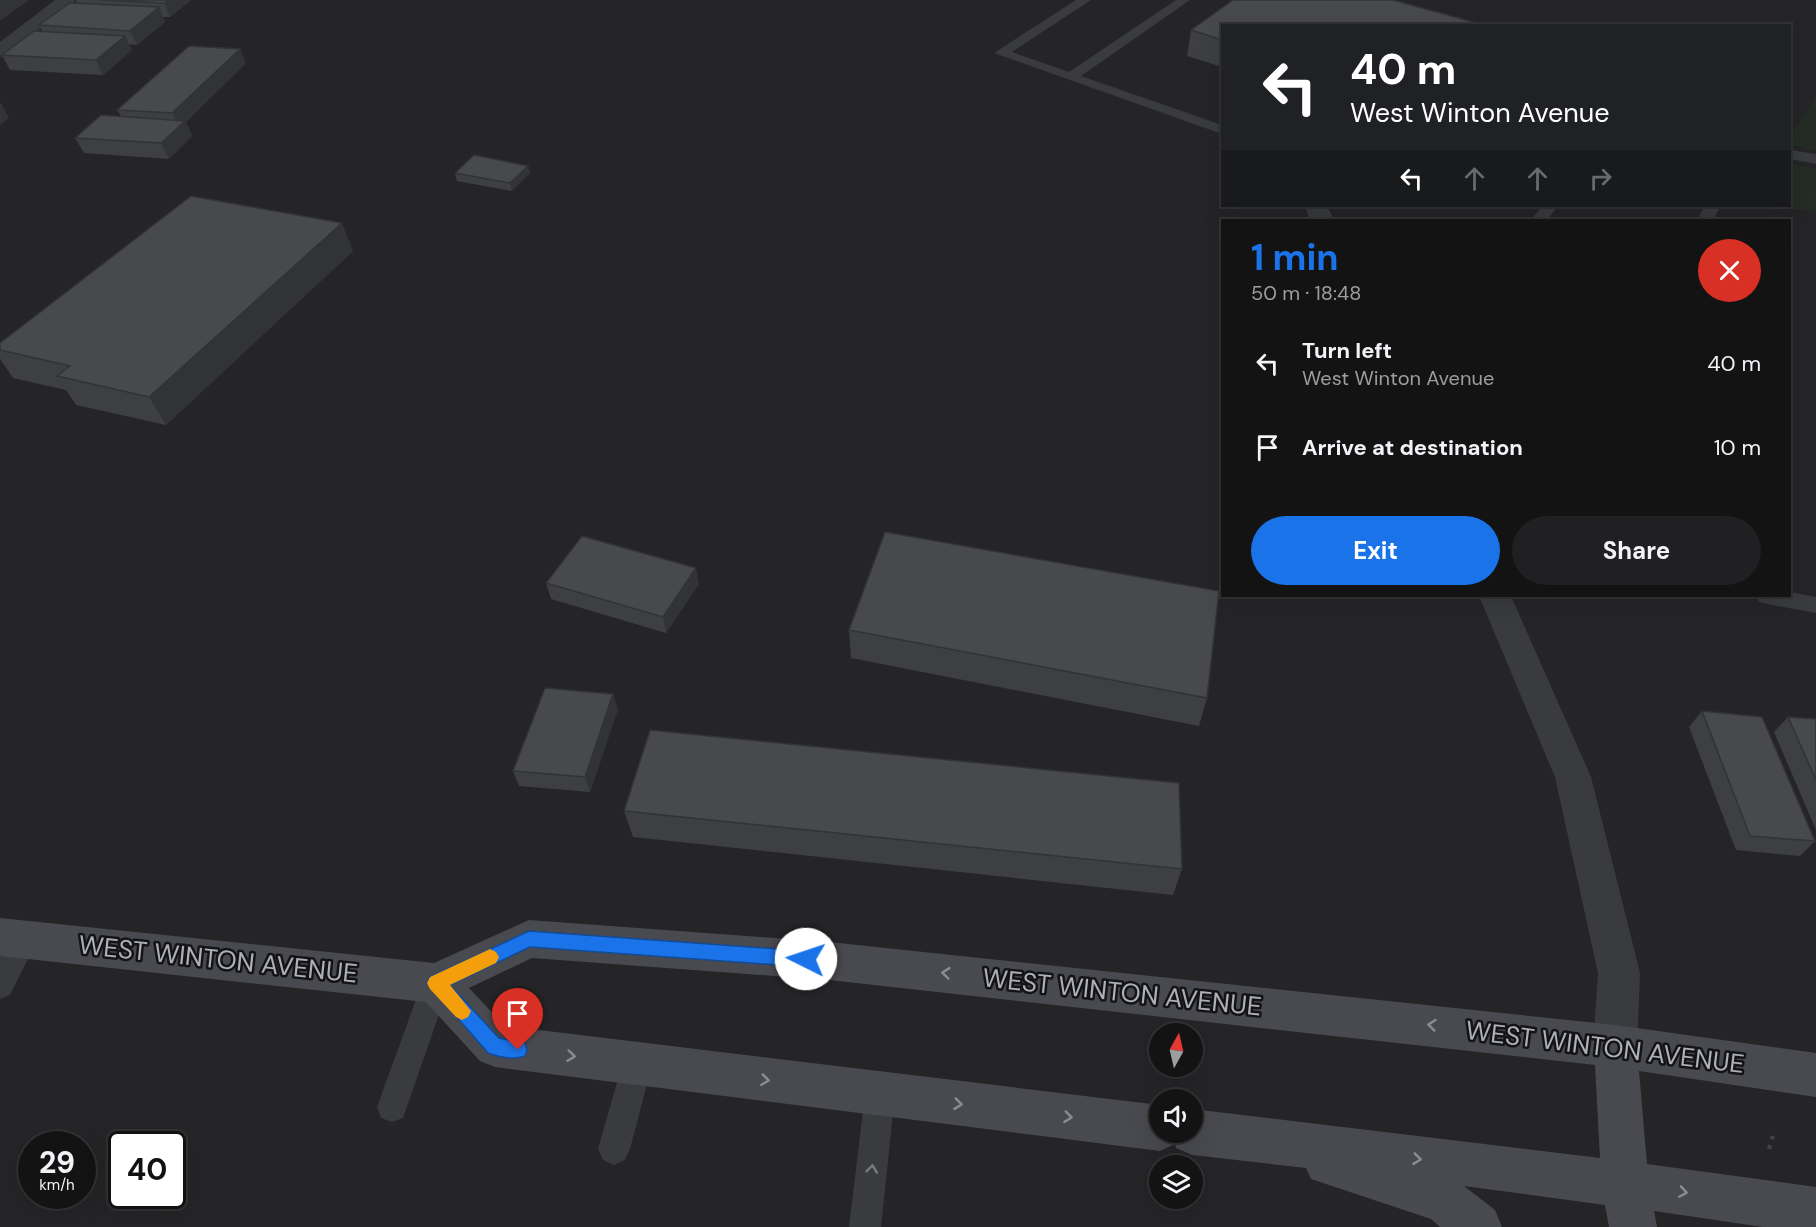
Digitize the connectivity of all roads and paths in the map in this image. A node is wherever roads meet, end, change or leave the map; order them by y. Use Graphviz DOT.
graph roads {
  1 [pos="67,0"];
  2 [pos="1084,0"];
  3 [pos="1184,0"];
  4 [pos="0,51"];
  5 [pos="1071,77"];
  6 [pos="1221,130"];
  7 [pos="1791,155"];
  8 [pos="1816,159"];
  9 [pos="1549,207"];
  10 [pos="1540,219"];
  11 [pos="1495,597"];
  12 [pos="1772,597"];
  13 [pos="1816,605"];
  14 [pos="12,938"];
  15 [pos="436,983"];
  16 [pos="0,985"];
  17 [pos="1615,1046"];
  18 [pos="637,1065"];
  19 [pos="1816,1075"];
  20 [pos="880,1094"];
  21 [pos="392,1107"];
  22 [pos="1149,1127"];
  23 [pos="1203,1133"];
  24 [pos="1773,1137"];
  25 [pos="1251,1139"];
  26 [pos="614,1149"];
  27 [pos="1769,1149"];
  28 [pos="1625,1183"];
  29 [pos="1816,1211"];
  30 [pos="865,1227"];
  31 [pos="1478,1227"];
  32 [pos="1634,1227"];
  1 -- 4 [label="street"];
  2 -- 5 [label="lane"];
  3 -- 5 [label="lane"];
  5 -- 6 [label="lane"];
  7 -- 8 [label="lane"];
  9 -- 10 [label="lane"];
  11 -- 17 [label="street"];
  12 -- 13 [label="lane"];
  14 -- 15 [label="street, WEST WINTON AVENUE"];
  14 -- 16 [label="lane"];
  17 -- 15 [label="street, WEST WINTON AVENUE, one-way"];
  15 -- 18 [label="street, one-way"];
  15 -- 21 [label="lane"];
  17 -- 19 [label="street, WEST WINTON AVENUE"];
  17 -- 28 [label="street"];
  18 -- 20 [label="street, one-way"];
  18 -- 26 [label="lane"];
  20 -- 22 [label="street, one-way"];
  30 -- 20 [label="lane, one-way"];
  23 -- 25 [label="street"];
  24 -- 27 [label="path"];
  25 -- 28 [label="street, one-way"];
  25 -- 31 [label="street"];
  28 -- 29 [label="street, one-way"];
  28 -- 32 [label="street"];
}
